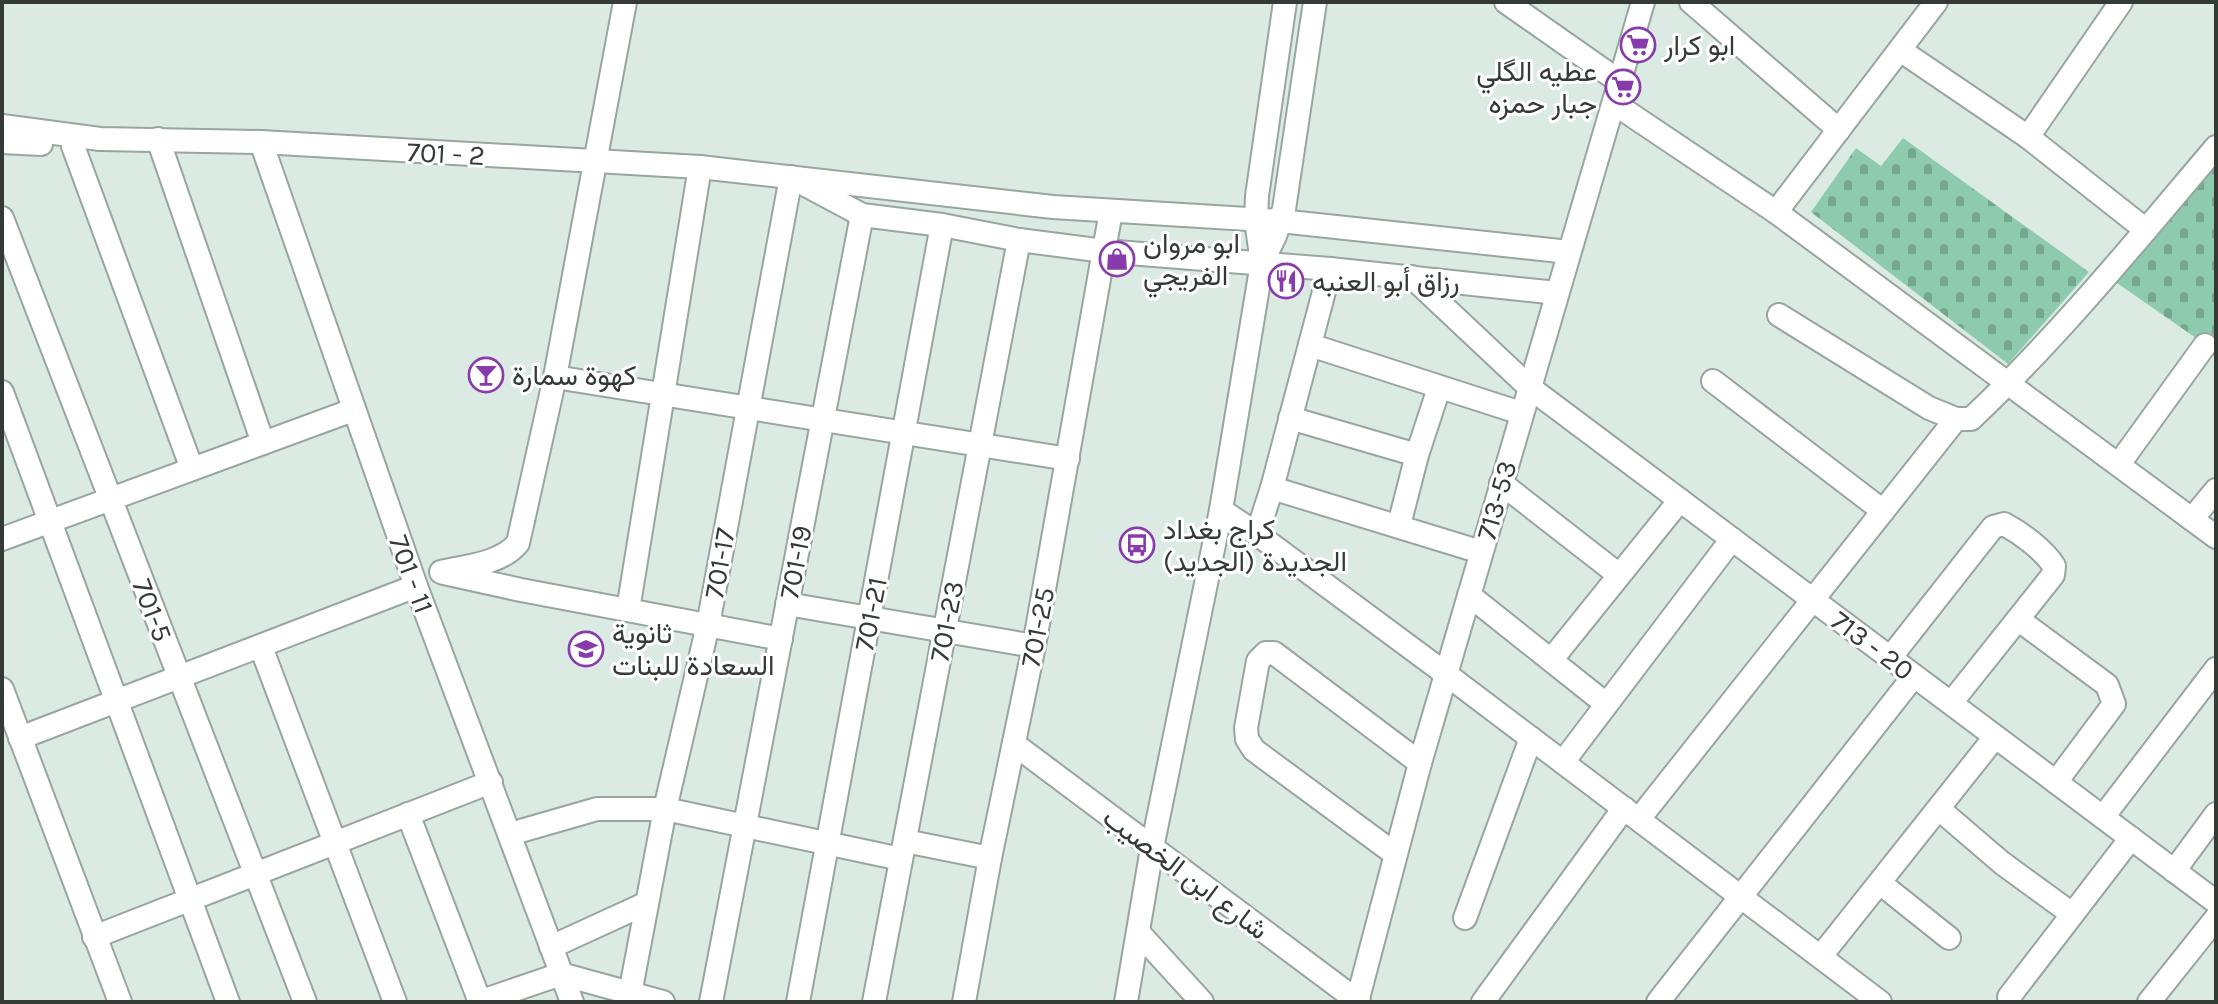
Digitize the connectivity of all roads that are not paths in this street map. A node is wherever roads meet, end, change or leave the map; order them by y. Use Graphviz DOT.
graph roads {
  1 [pos="625,2"];
  2 [pos="1285,2"];
  3 [pos="1315,2"];
  4 [pos="1506,2"];
  5 [pos="1643,2"];
  6 [pos="1691,2"];
  7 [pos="1936,2"];
  8 [pos="2121,2"];
  9 [pos="1900,50"];
  10 [pos="1620,82"];
  11 [pos="1615,104"];
  12 [pos="2,126"];
  13 [pos="1839,130"];
  14 [pos="2028,137"];
  15 [pos="100,139"];
  16 [pos="158,139"];
  17 [pos="2,142"];
  18 [pos="261,142"];
  19 [pos="73,146"];
  20 [pos="2216,147"];
  21 [pos="593,161"];
  22 [pos="700,167"];
  23 [pos="791,177"];
  24 [pos="1111,211"];
  25 [pos="1776,212"];
  26 [pos="862,215"];
  27 [pos="2,218"];
  28 [pos="1256,220"];
  29 [pos="1280,221"];
  30 [pos="942,225"];
  31 [pos="2146,230"];
  32 [pos="1019,240"];
  33 [pos="1104,251"];
  34 [pos="1569,252"];
  35 [pos="1262,263"];
  36 [pos="1330,269"];
  37 [pos="1412,277"];
  38 [pos="1557,293"];
  39 [pos="1779,315"];
  40 [pos="1310,345"];
  41 [pos="2205,345"];
  42 [pos="555,377"];
  43 [pos="1713,381"];
  44 [pos="2010,383"];
  45 [pos="1529,387"];
  46 [pos="1439,388"];
  47 [pos="2,392"];
  48 [pos="661,394"];
  49 [pos="746,408"];
  50 [pos="353,410"];
  51 [pos="1521,413"];
  52 [pos="1290,418"];
  53 [pos="1956,419"];
  54 [pos="822,420"];
  55 [pos="903,433"];
  56 [pos="263,443"];
  57 [pos="980,445"];
  58 [pos="1417,455"];
  59 [pos="1068,459"];
  60 [pos="2119,464"];
  61 [pos="192,469"];
  62 [pos="1501,483"];
  63 [pos="1272,488"];
  64 [pos="2216,490"];
  65 [pos="110,499"];
  66 [pos="1680,500"];
  67 [pos="1221,510"];
  68 [pos="1883,511"];
  69 [pos="2192,519"];
  70 [pos="50,522"];
  71 [pos="1399,525"];
  72 [pos="1257,534"];
  73 [pos="2216,537"];
  74 [pos="2,539"];
  75 [pos="1732,539"];
  76 [pos="1481,552"];
  77 [pos="408,564"];
  78 [pos="441,572"];
  79 [pos="1619,575"];
  80 [pos="416,586"];
  81 [pos="1469,595"];
  82 [pos="1813,600"];
  83 [pos="787,604"];
  84 [pos="628,610"];
  85 [pos="869,618"];
  86 [pos="2019,620"];
  87 [pos="708,625"];
  88 [pos="945,631"];
  89 [pos="781,639"];
  90 [pos="1034,646"];
  91 [pos="261,647"];
  92 [pos="1890,658"];
  93 [pos="1552,659"];
  94 [pos="2216,669"];
  95 [pos="1446,674"];
  96 [pos="1914,676"];
  97 [pos="180,678"];
  98 [pos="2,689"];
  99 [pos="117,702"];
  100 [pos="1951,703"];
  101 [pos="1606,704"];
  102 [pos="1995,737"];
  103 [pos="20,738"];
  104 [pos="1531,738"];
  105 [pos="1014,744"];
  106 [pos="1563,762"];
  107 [pos="1420,763"];
  108 [pos="491,782"];
  109 [pos="2056,782"];
  110 [pos="665,809"];
  111 [pos="1939,809"];
  112 [pos="408,814"];
  113 [pos="1632,814"];
  114 [pos="2216,814"];
  115 [pos="2103,817"];
  116 [pos="745,826"];
  117 [pos="510,834"];
  118 [pos="2131,838"];
  119 [pos="334,843"];
  120 [pos="827,843"];
  121 [pos="1152,848"];
  122 [pos="903,850"];
  123 [pos="1395,854"];
  124 [pos="990,858"];
  125 [pos="2174,871"];
  126 [pos="255,874"];
  127 [pos="1880,883"];
  128 [pos="1741,896"];
  129 [pos="189,899"];
  130 [pos="2216,902"];
  131 [pos="647,903"];
  132 [pos="2072,914"];
  133 [pos="1465,918"];
  134 [pos="2216,918"];
  135 [pos="1138,932"];
  136 [pos="94,937"];
  137 [pos="1949,938"];
  138 [pos="551,947"];
  139 [pos="1821,956"];
  140 [pos="561,974"];
  141 [pos="630,994"];
  142 [pos="2009,997"];
  143 [pos="120,1002"];
  144 [pos="228,1002"];
  145 [pos="305,1002"];
  146 [pos="395,1002"];
  147 [pos="480,1002"];
  148 [pos="572,1002"];
  149 [pos="663,1002"];
  150 [pos="711,1002"];
  151 [pos="798,1002"];
  152 [pos="874,1002"];
  153 [pos="964,1002"];
  154 [pos="1126,1002"];
  155 [pos="1202,1002"];
  156 [pos="1358,1002"];
  157 [pos="1483,1002"];
  158 [pos="1658,1002"];
  159 [pos="1880,1002"];
  160 [pos="2149,1002"];
  1 -- 21 [label="street"];
  2 -- 28 [label="street"];
  3 -- 29 [label="street"];
  4 -- 10 [label="street"];
  5 -- 10 [label="street, 713-53"];
  6 -- 13 [label="street"];
  7 -- 9 [label="street"];
  8 -- 14 [label="street"];
  9 -- 13 [label="street"];
  9 -- 14 [label="street"];
  10 -- 11 [label="street, 713-53"];
  11 -- 25 [label="street"];
  11 -- 34 [label="street, 713-53"];
  12 -- 15 [label="street"];
  13 -- 25 [label="street"];
  14 -- 31 [label="street"];
  15 -- 16 [label="street, 701 - 2"];
  15 -- 19 [label="street"];
  16 -- 18 [label="street, 701 - 2"];
  16 -- 56 [label="street"];
  17 -- 19 [label="street"];
  18 -- 21 [label="street, 701 - 2"];
  18 -- 50 [label="street, 701 - 11"];
  19 -- 61 [label="street"];
  20 -- 31 [label="street"];
  21 -- 22 [label="street, 701 - 2"];
  21 -- 42 [label="street"];
  22 -- 23 [label="street, 701 - 2"];
  22 -- 48 [label="street"];
  23 -- 24 [label="street, 701 - 2"];
  23 -- 26 [label="street"];
  23 -- 49 [label="street, 701-17"];
  24 -- 28 [label="street, 701 - 2"];
  24 -- 33 [label="street, 701-25"];
  25 -- 44 [label="street"];
  26 -- 30 [label="street"];
  26 -- 54 [label="street, 701-19"];
  27 -- 65 [label="street, 701-5"];
  28 -- 29 [label="street, 701 - 2"];
  28 -- 35 [label="street"];
  29 -- 34 [label="street, 701 - 2"];
  29 -- 35 [label="street"];
  30 -- 32 [label="street"];
  30 -- 55 [label="street, 701-21"];
  31 -- 44 [label="street"];
  32 -- 33 [label="street"];
  32 -- 57 [label="street, 701-23"];
  33 -- 35 [label="street"];
  33 -- 59 [label="street, 701-25"];
  34 -- 38 [label="street, 713-53"];
  35 -- 36 [label="street"];
  35 -- 67 [label="street"];
  36 -- 37 [label="street"];
  36 -- 40 [label="street"];
  37 -- 38 [label="street"];
  37 -- 45 [label="street, 713 - 20"];
  38 -- 45 [label="street, 713-53"];
  39 -- 53 [label="street"];
  40 -- 46 [label="street"];
  40 -- 52 [label="street"];
  41 -- 60 [label="street"];
  42 -- 48 [label="street"];
  42 -- 78 [label="street"];
  43 -- 68 [label="street"];
  44 -- 53 [label="street"];
  44 -- 60 [label="street"];
  45 -- 51 [label="street, 713-53"];
  45 -- 66 [label="street, 713 - 20"];
  46 -- 51 [label="street"];
  46 -- 58 [label="street"];
  47 -- 70 [label="street"];
  48 -- 49 [label="street"];
  48 -- 84 [label="street"];
  49 -- 54 [label="street"];
  49 -- 87 [label="street, 701-17"];
  50 -- 56 [label="street"];
  50 -- 77 [label="street, 701 - 11"];
  51 -- 62 [label="street, 713-53"];
  52 -- 58 [label="street"];
  52 -- 63 [label="street"];
  53 -- 68 [label="street"];
  54 -- 55 [label="street"];
  54 -- 83 [label="street, 701-19"];
  55 -- 57 [label="street"];
  55 -- 85 [label="street, 701-21"];
  56 -- 61 [label="street"];
  57 -- 59 [label="street"];
  57 -- 88 [label="street, 701-23"];
  58 -- 71 [label="street"];
  59 -- 90 [label="street, 701-25"];
  60 -- 69 [label="street"];
  61 -- 65 [label="street"];
  62 -- 76 [label="street, 713-53"];
  62 -- 79 [label="street"];
  63 -- 71 [label="street"];
  63 -- 72 [label="street"];
  64 -- 69 [label="street"];
  65 -- 70 [label="street"];
  65 -- 97 [label="street, 701-5"];
  66 -- 75 [label="street, 713 - 20"];
  66 -- 79 [label="street"];
  67 -- 72 [label="street"];
  67 -- 121 [label="street"];
  68 -- 82 [label="street"];
  69 -- 73 [label="street"];
  70 -- 74 [label="street"];
  70 -- 99 [label="street"];
  71 -- 76 [label="street"];
  72 -- 95 [label="street"];
  75 -- 82 [label="street, 713 - 20"];
  75 -- 101 [label="street"];
  76 -- 81 [label="street, 713-53"];
  77 -- 78 [label="street"];
  77 -- 80 [label="street, 701 - 11"];
  78 -- 84 [label="street"];
  79 -- 93 [label="street"];
  80 -- 91 [label="street"];
  80 -- 108 [label="street, 701 - 11"];
  81 -- 93 [label="street"];
  81 -- 95 [label="street, 713-53"];
  82 -- 92 [label="street, 713 - 20"];
  82 -- 113 [label="street"];
  83 -- 85 [label="street"];
  83 -- 89 [label="street, 701-19"];
  84 -- 87 [label="street"];
  85 -- 88 [label="street"];
  85 -- 120 [label="street, 701-21"];
  86 -- 92 [label="street"];
  86 -- 100 [label="street"];
  86 -- 109 [label="street"];
  87 -- 89 [label="street"];
  87 -- 110 [label="street, 701-17"];
  88 -- 90 [label="street"];
  88 -- 122 [label="street, 701-23"];
  89 -- 116 [label="street, 701-19"];
  90 -- 105 [label="street, 701-25"];
  91 -- 97 [label="street"];
  91 -- 119 [label="street"];
  92 -- 96 [label="street, 713 - 20"];
  93 -- 101 [label="street"];
  94 -- 115 [label="street"];
  95 -- 104 [label="street"];
  95 -- 107 [label="street, 713-53"];
  96 -- 100 [label="street, 713 - 20"];
  96 -- 128 [label="street"];
  97 -- 99 [label="street"];
  97 -- 126 [label="street, 701-5"];
  98 -- 103 [label="street"];
  99 -- 103 [label="street"];
  99 -- 129 [label="street"];
  100 -- 102 [label="street, 713 - 20"];
  101 -- 106 [label="street"];
  102 -- 109 [label="street, 713 - 20"];
  102 -- 111 [label="street"];
  103 -- 136 [label="street"];
  104 -- 106 [label="street"];
  104 -- 133 [label="street"];
  105 -- 121 [label="street, شارع ابن الخصيب"];
  105 -- 124 [label="street, 701-25"];
  106 -- 113 [label="street"];
  107 -- 123 [label="street, 713-53"];
  107 -- 123 [label="street"];
  108 -- 112 [label="street"];
  108 -- 117 [label="street, 701 - 11"];
  109 -- 115 [label="street, 713 - 20"];
  110 -- 116 [label="street"];
  110 -- 117 [label="street"];
  110 -- 131 [label="street, 701-17"];
  111 -- 127 [label="street"];
  111 -- 132 [label="street"];
  112 -- 119 [label="street"];
  112 -- 147 [label="street"];
  113 -- 128 [label="street"];
  113 -- 157 [label="street"];
  114 -- 125 [label="street"];
  115 -- 118 [label="street, 713 - 20"];
  116 -- 120 [label="street"];
  116 -- 150 [label="street, 701-19"];
  117 -- 138 [label="street, 701 - 11"];
  118 -- 125 [label="street, 713 - 20"];
  118 -- 132 [label="street"];
  119 -- 126 [label="street"];
  119 -- 146 [label="street"];
  120 -- 122 [label="street"];
  120 -- 151 [label="street, 701-21"];
  121 -- 135 [label="street"];
  121 -- 156 [label="street, شارع ابن الخصيب"];
  122 -- 124 [label="street"];
  122 -- 152 [label="street, 701-23"];
  123 -- 156 [label="street, 713-53"];
  124 -- 153 [label="street, 701-25"];
  125 -- 130 [label="street, 713 - 20"];
  126 -- 129 [label="street"];
  126 -- 145 [label="street, 701-5"];
  127 -- 137 [label="street"];
  127 -- 139 [label="street"];
  128 -- 139 [label="street"];
  128 -- 158 [label="street"];
  129 -- 136 [label="street"];
  129 -- 144 [label="street"];
  131 -- 138 [label="street"];
  131 -- 141 [label="street, 701-17"];
  132 -- 142 [label="street"];
  134 -- 160 [label="street"];
  135 -- 154 [label="street"];
  135 -- 155 [label="street"];
  136 -- 143 [label="street"];
  138 -- 140 [label="street, 701 - 11"];
  139 -- 159 [label="street"];
  140 -- 141 [label="street"];
  140 -- 147 [label="street"];
  140 -- 148 [label="street, 701 - 11"];
  141 -- 149 [label="street"];
}
